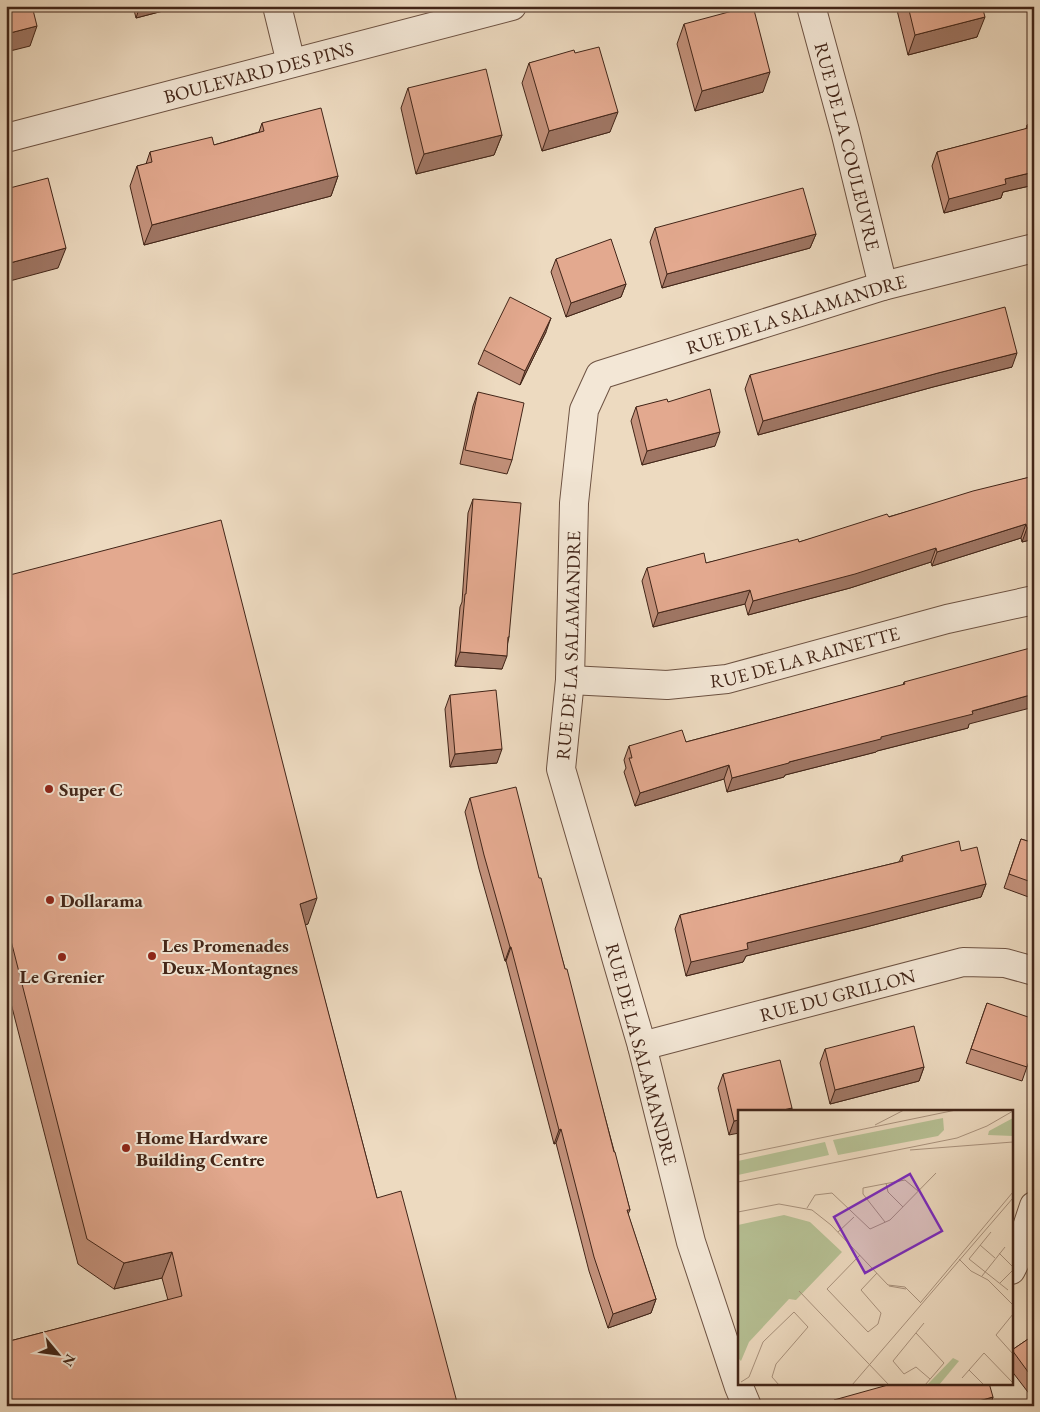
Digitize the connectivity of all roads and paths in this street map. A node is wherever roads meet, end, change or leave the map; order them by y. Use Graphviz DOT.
graph roads {
  1 [pos="277,6"];
  2 [pos="512,6"];
  3 [pos="812,6"];
  4 [pos="291,63"];
  5 [pos="6,138"];
  6 [pos="1034,248"];
  7 [pos="883,286"];
  8 [pos="1034,600"];
  9 [pos="570,680"];
  10 [pos="1034,971"];
  11 [pos="642,1046"];
  12 [pos="1034,1206"];
  13 [pos="1012,1268"];
  14 [pos="738,1375"];
  1 -- 4 [label="street"];
  2 -- 4 [label="street, BOULEVARD DES PINS"];
  3 -- 7 [label="street, RUE DE LA COULEUVRE"];
  4 -- 5 [label="street, BOULEVARD DES PINS"];
  6 -- 7 [label="street, RUE DE LA SALAMANDRE"];
  7 -- 9 [label="street, RUE DE LA SALAMANDRE"];
  8 -- 9 [label="street, RUE DE LA RAINETTE"];
  9 -- 11 [label="street, RUE DE LA SALAMANDRE"];
  10 -- 11 [label="street, RUE DU GRILLON"];
  11 -- 14 [label="street, RUE DE LA SALAMANDRE"];
  12 -- 13 [label="street"];
}
